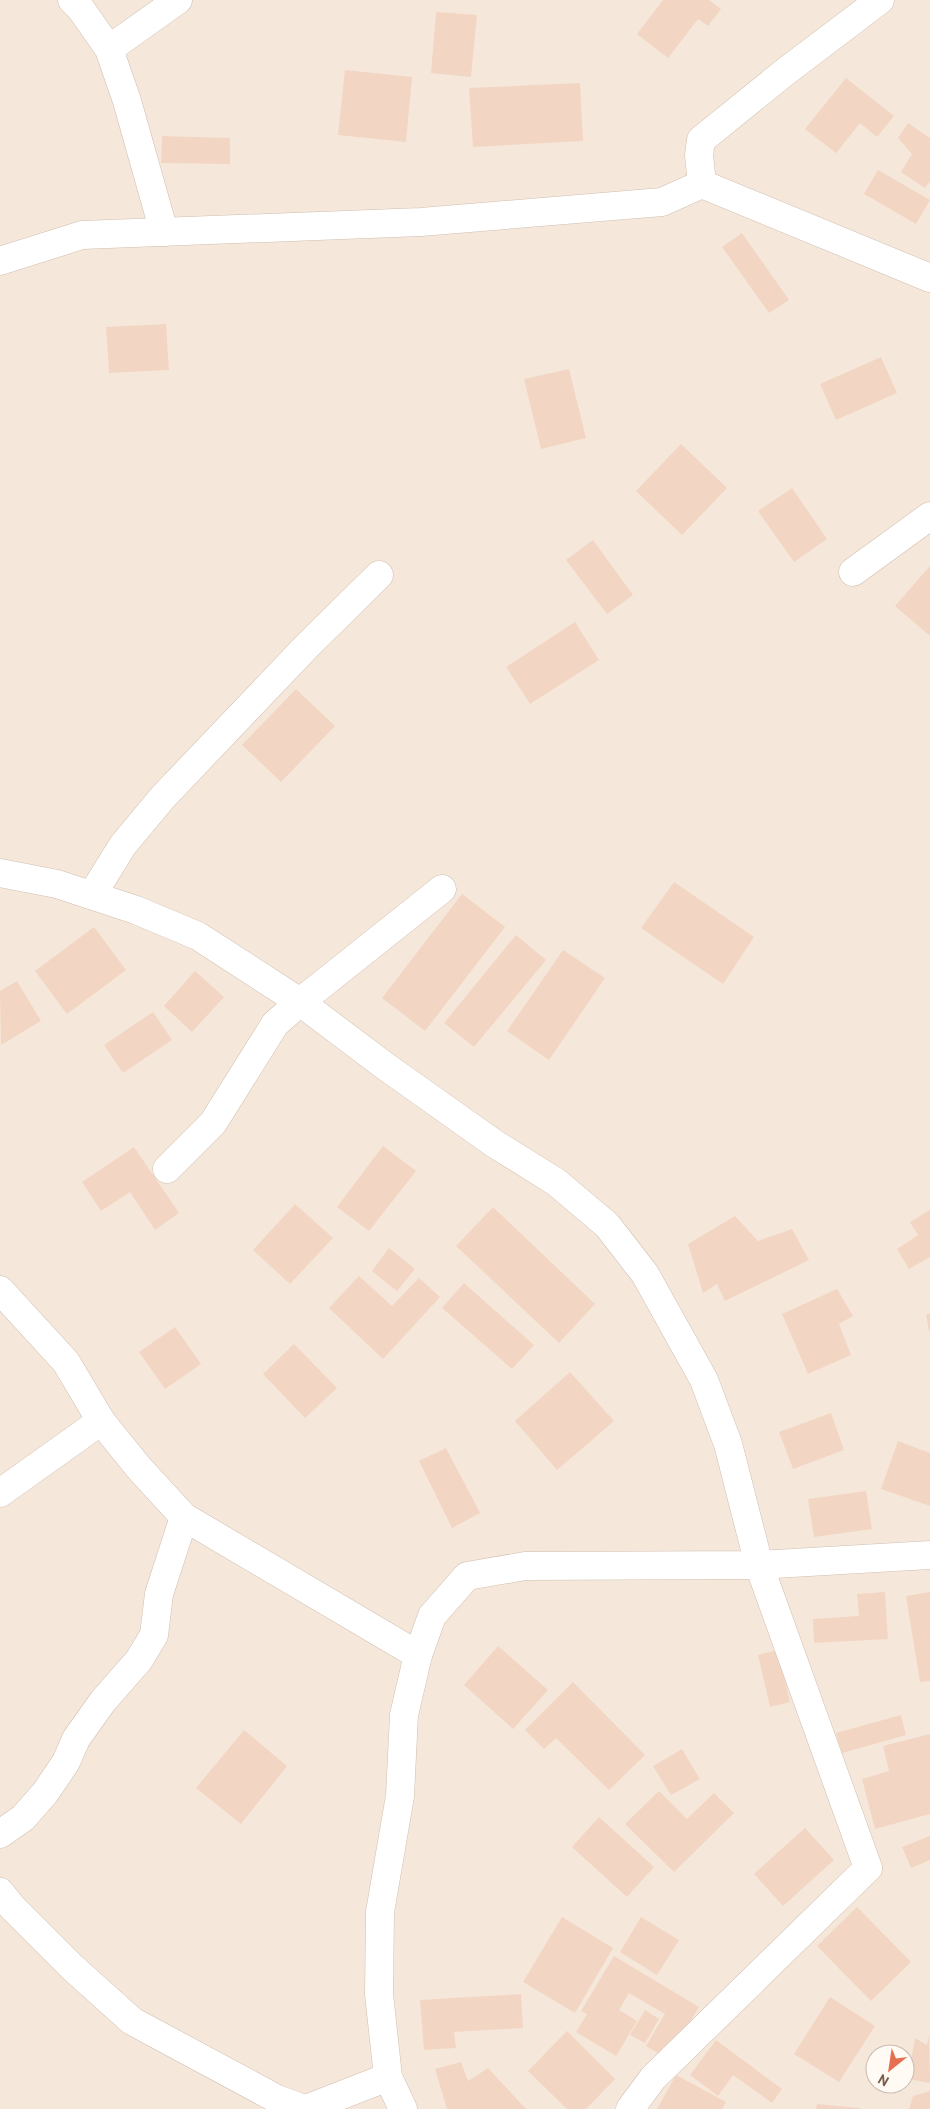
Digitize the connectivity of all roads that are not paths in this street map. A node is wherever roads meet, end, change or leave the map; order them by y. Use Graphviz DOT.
graph roads {
  1 [pos="72,0"];
  2 [pos="178,0"];
  3 [pos="880,0"];
  4 [pos="109,49"];
  5 [pos="702,184"];
  6 [pos="164,232"];
  7 [pos="0,261"];
  8 [pos="930,278"];
  9 [pos="930,516"];
  10 [pos="853,572"];
  11 [pos="378,575"];
  12 [pos="0,872"];
  13 [pos="442,889"];
  14 [pos="92,895"];
  15 [pos="300,1002"];
  16 [pos="166,1169"];
  17 [pos="0,1290"];
  18 [pos="101,1421"];
  19 [pos="0,1493"];
  20 [pos="184,1517"];
  21 [pos="930,1555"];
  22 [pos="759,1565"];
  23 [pos="418,1654"];
  24 [pos="0,1834"];
  25 [pos="0,1892"];
  26 [pos="388,2077"];
  27 [pos="305,2109"];
  28 [pos="403,2109"];
  29 [pos="630,2109"];
  1 -- 4 [label="street"];
  2 -- 4 [label="street"];
  3 -- 5 [label="street"];
  4 -- 6 [label="street"];
  5 -- 6 [label="street"];
  5 -- 8 [label="street"];
  6 -- 7 [label="street"];
  9 -- 10 [label="street"];
  11 -- 14 [label="street"];
  12 -- 14 [label="street"];
  13 -- 15 [label="street"];
  14 -- 15 [label="street"];
  15 -- 16 [label="street"];
  15 -- 22 [label="street"];
  17 -- 18 [label="street"];
  18 -- 19 [label="street"];
  18 -- 20 [label="street"];
  20 -- 23 [label="street"];
  20 -- 24 [label="street"];
  21 -- 22 [label="street"];
  22 -- 23 [label="street"];
  22 -- 29 [label="street"];
  23 -- 26 [label="street"];
  25 -- 27 [label="street"];
  26 -- 27 [label="street"];
  26 -- 28 [label="street"];
}
